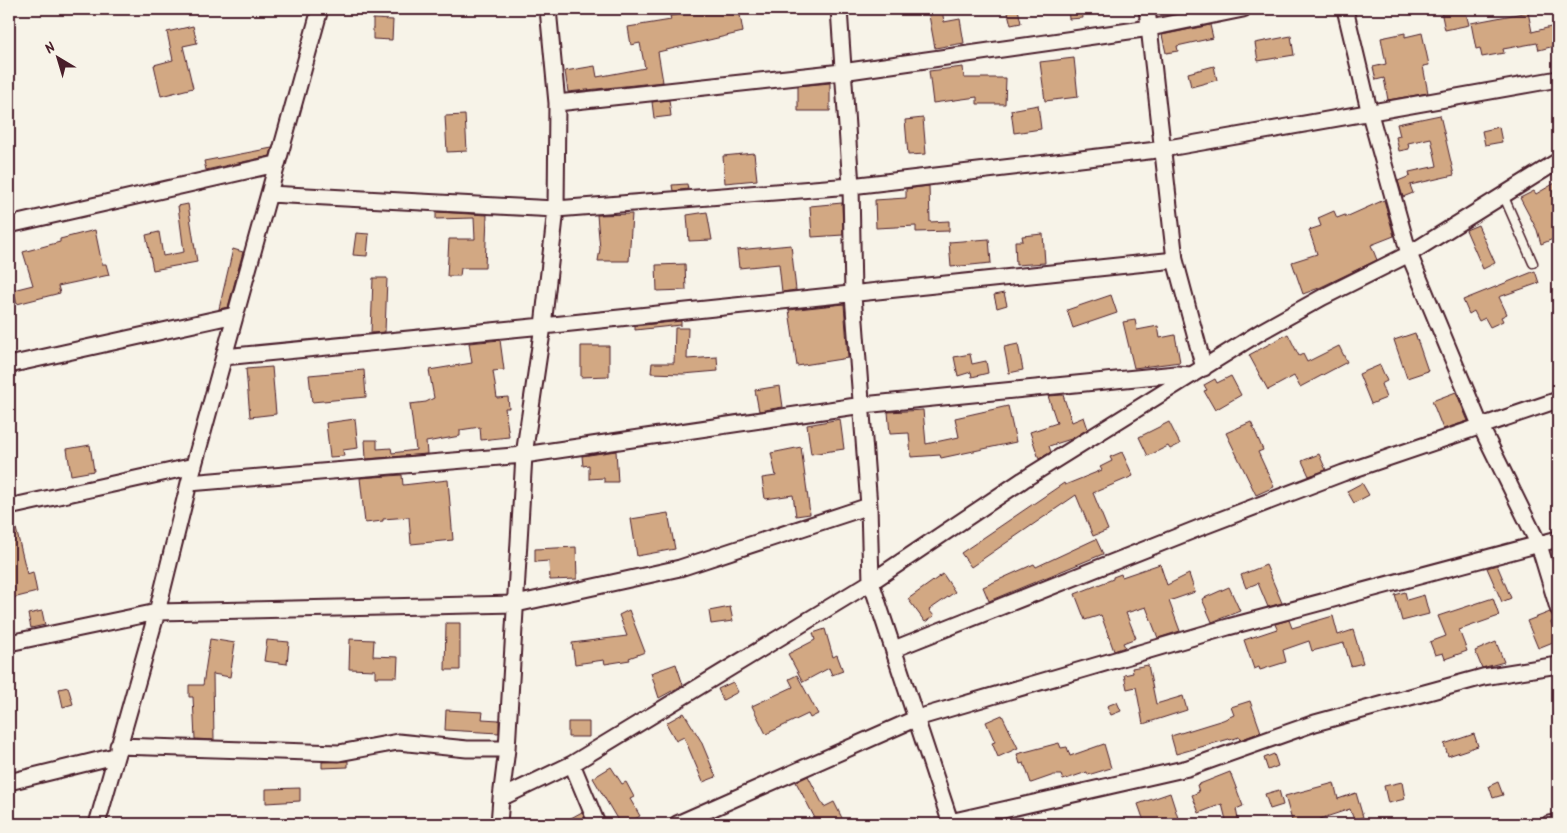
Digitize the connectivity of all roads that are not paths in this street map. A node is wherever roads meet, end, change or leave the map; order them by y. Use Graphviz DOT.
graph roads {
  1 [pos="320,9"];
  2 [pos="548,9"];
  3 [pos="838,9"];
  4 [pos="1148,9"];
  5 [pos="1243,9"];
  6 [pos="1345,9"];
  7 [pos="1150,28"];
  8 [pos="842,72"];
  9 [pos="1558,79"];
  10 [pos="557,104"];
  11 [pos="1370,114"];
  12 [pos="1164,148"];
  13 [pos="1558,161"];
  14 [pos="276,164"];
  15 [pos="851,186"];
  16 [pos="269,194"];
  17 [pos="1504,196"];
  18 [pos="556,209"];
  19 [pos="9,225"];
  20 [pos="1409,254"];
  21 [pos="1175,260"];
  22 [pos="1533,263"];
  23 [pos="853,295"];
  24 [pos="235,314"];
  25 [pos="543,326"];
  26 [pos="224,357"];
  27 [pos="9,364"];
  28 [pos="1198,372"];
  29 [pos="1558,400"];
  30 [pos="862,405"];
  31 [pos="1481,427"];
  32 [pos="524,456"];
  33 [pos="194,466"];
  34 [pos="189,483"];
  35 [pos="869,506"];
  36 [pos="9,507"];
  37 [pos="1558,539"];
  38 [pos="1539,545"];
  39 [pos="871,582"];
  40 [pos="516,604"];
  41 [pos="1558,608"];
  42 [pos="157,612"];
  43 [pos="9,643"];
  44 [pos="894,649"];
  45 [pos="1558,665"];
  46 [pos="917,718"];
  47 [pos="507,749"];
  48 [pos="116,751"];
  49 [pos="572,764"];
  50 [pos="9,782"];
  51 [pos="501,798"];
  52 [pos="950,823"];
  53 [pos="1558,823"];
  54 [pos="97,824"];
  55 [pos="499,824"];
  56 [pos="597,824"];
  57 [pos="677,824"];
  58 [pos="1549,824"];
  1 -- 14 [label="street"];
  2 -- 10 [label="street"];
  3 -- 8 [label="street"];
  4 -- 7 [label="street"];
  5 -- 7 [label="street"];
  6 -- 11 [label="street"];
  7 -- 8 [label="street"];
  7 -- 12 [label="street"];
  8 -- 10 [label="street"];
  8 -- 15 [label="street"];
  9 -- 11 [label="street"];
  10 -- 18 [label="street"];
  11 -- 12 [label="street"];
  11 -- 20 [label="street"];
  12 -- 15 [label="street"];
  12 -- 21 [label="street"];
  13 -- 17 [label="street"];
  14 -- 16 [label="street"];
  14 -- 19 [label="street"];
  15 -- 18 [label="street"];
  15 -- 23 [label="street"];
  16 -- 18 [label="street"];
  16 -- 24 [label="street"];
  17 -- 20 [label="street"];
  17 -- 22 [label="lane"];
  18 -- 25 [label="street"];
  20 -- 28 [label="street"];
  20 -- 31 [label="street"];
  21 -- 23 [label="street"];
  21 -- 28 [label="street"];
  23 -- 25 [label="street"];
  23 -- 30 [label="street"];
  24 -- 26 [label="street"];
  24 -- 27 [label="street"];
  25 -- 26 [label="street"];
  25 -- 32 [label="street"];
  26 -- 33 [label="street"];
  28 -- 30 [label="street"];
  28 -- 39 [label="street"];
  29 -- 31 [label="street"];
  30 -- 32 [label="street"];
  30 -- 35 [label="street"];
  31 -- 38 [label="street"];
  31 -- 44 [label="street"];
  32 -- 34 [label="street"];
  32 -- 40 [label="street"];
  33 -- 34 [label="street"];
  33 -- 36 [label="street"];
  34 -- 42 [label="street"];
  35 -- 39 [label="street"];
  35 -- 40 [label="street"];
  37 -- 38 [label="street"];
  38 -- 41 [label="street"];
  38 -- 46 [label="street"];
  39 -- 44 [label="street"];
  39 -- 49 [label="street"];
  40 -- 42 [label="street"];
  40 -- 47 [label="street"];
  42 -- 43 [label="street"];
  42 -- 48 [label="street"];
  44 -- 46 [label="street"];
  45 -- 52 [label="street"];
  46 -- 52 [label="street"];
  46 -- 57 [label="street"];
  47 -- 48 [label="street"];
  47 -- 51 [label="street"];
  48 -- 50 [label="street"];
  48 -- 54 [label="street"];
  49 -- 51 [label="street"];
  49 -- 56 [label="street"];
  51 -- 55 [label="street"];
  53 -- 58 [label="street"];
}
